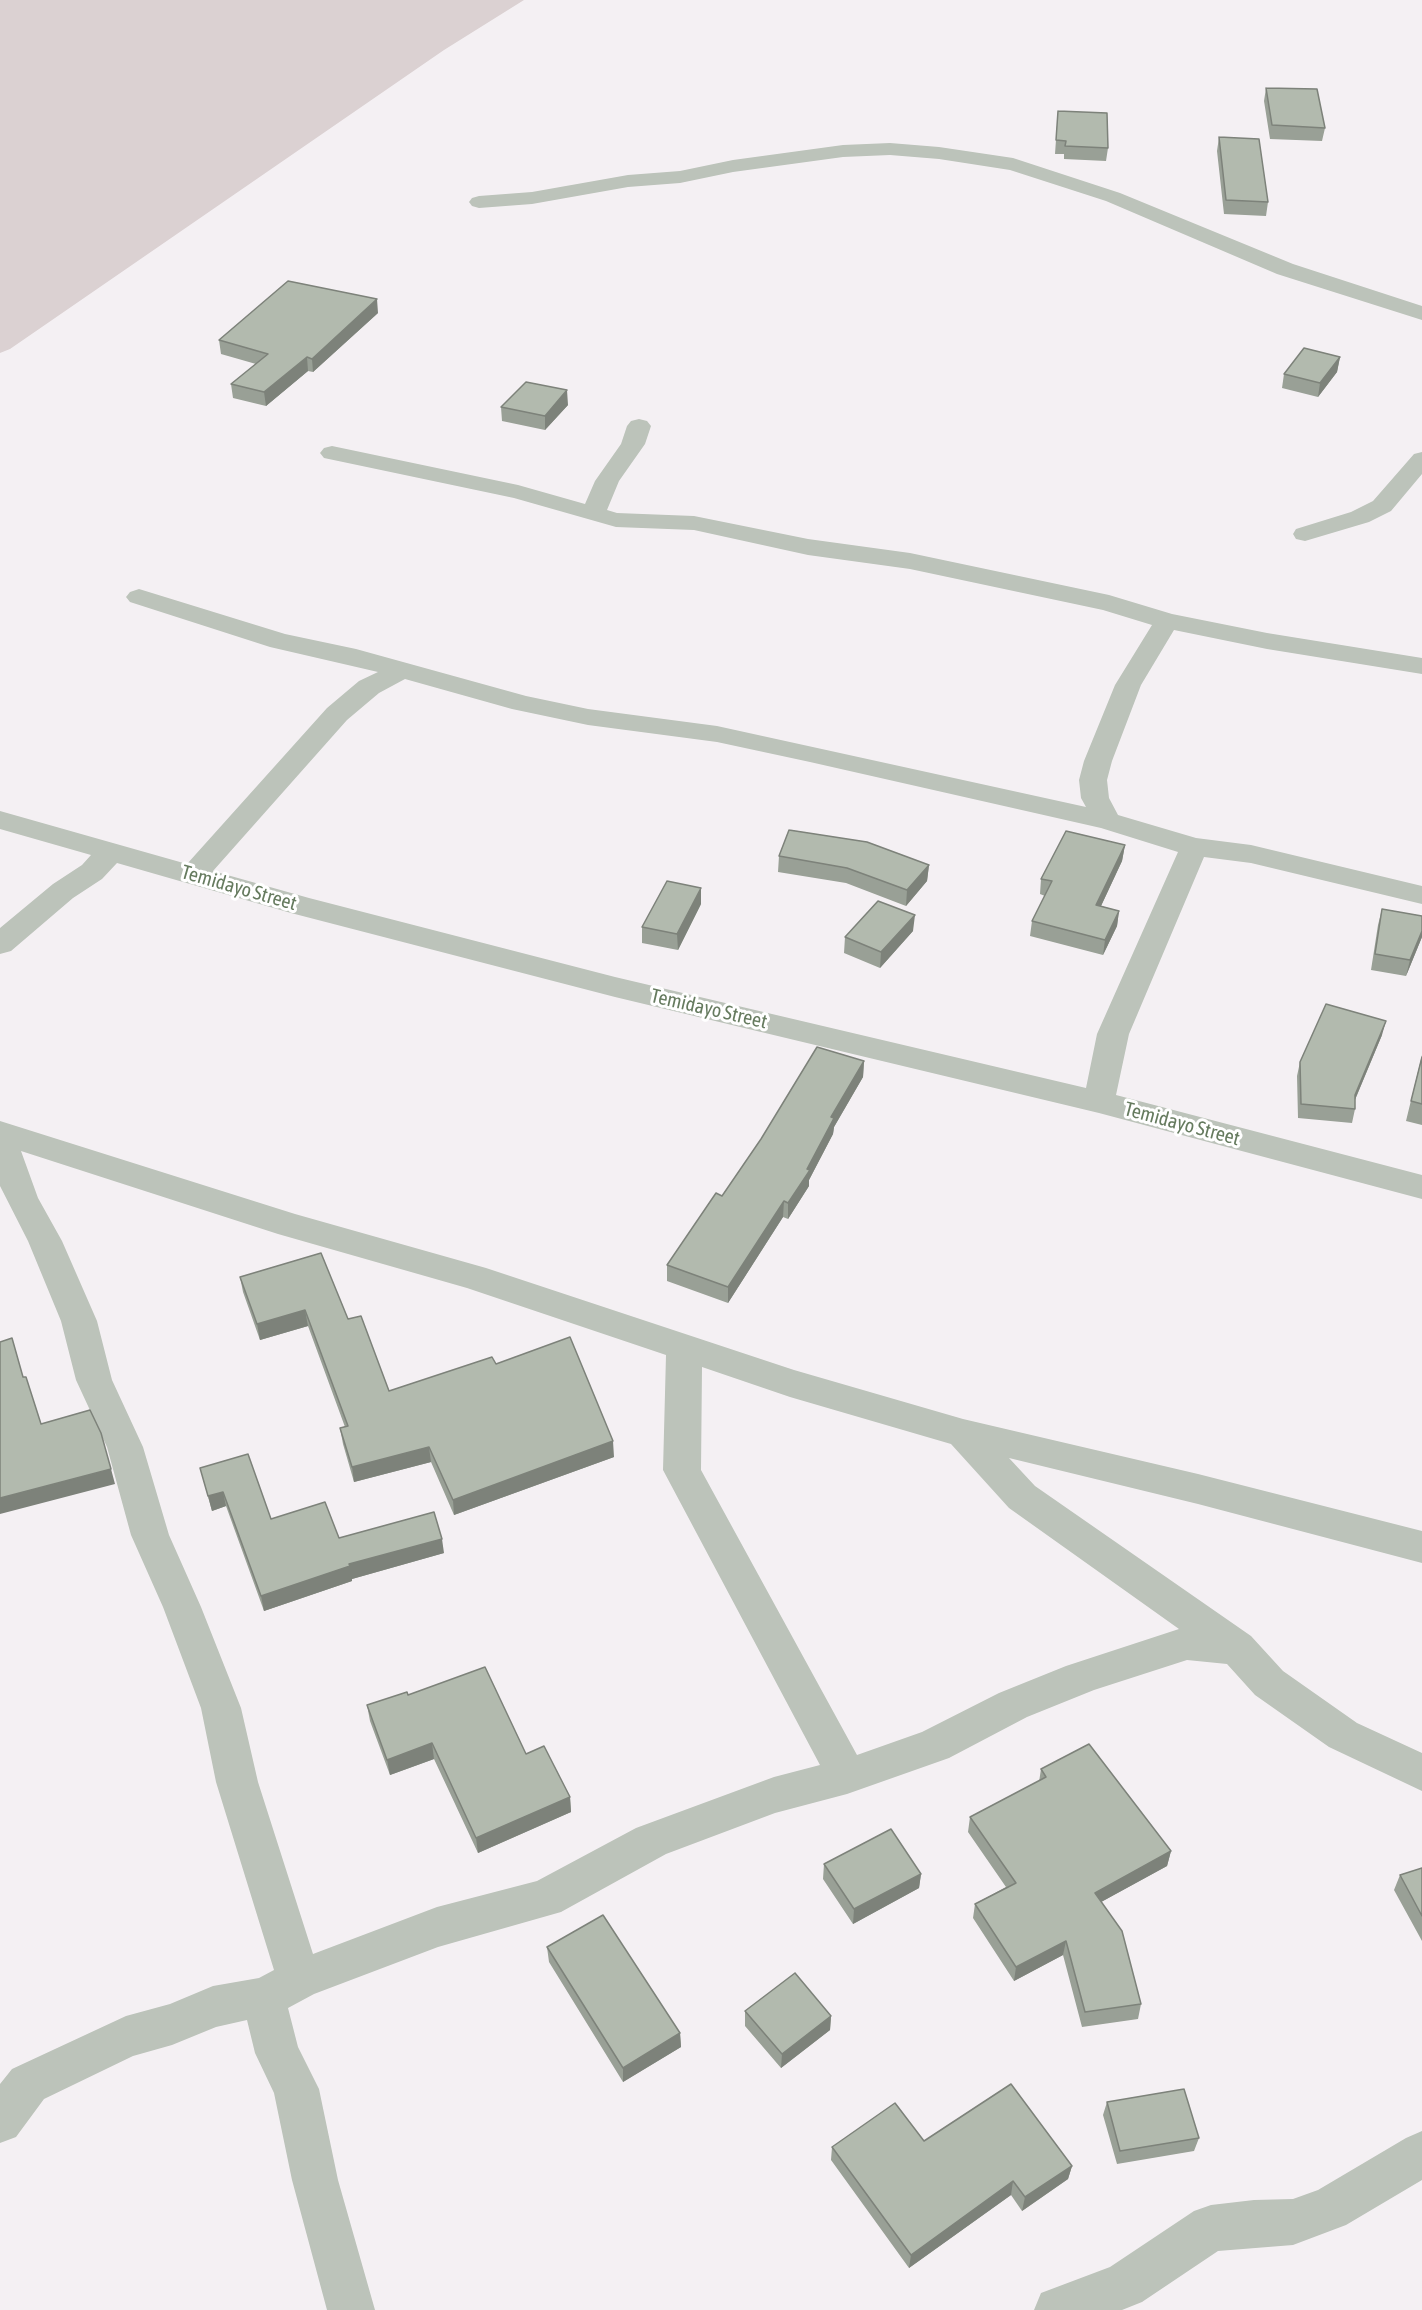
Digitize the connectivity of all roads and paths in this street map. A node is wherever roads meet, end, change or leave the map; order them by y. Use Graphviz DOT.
graph roads {
  1 [pos="479,202"];
  2 [pos="1422,314"];
  3 [pos="639,426"];
  4 [pos="332,453"];
  5 [pos="1422,459"];
  6 [pos="594,512"];
  7 [pos="1305,534"];
  8 [pos="139,597"];
  9 [pos="1167,621"];
  10 [pos="1422,666"];
  11 [pos="401,671"];
  12 [pos="0,820"];
  13 [pos="1107,821"];
  14 [pos="1194,847"];
  15 [pos="110,853"];
  16 [pos="193,875"];
  17 [pos="1422,895"];
  18 [pos="0,944"];
  19 [pos="1098,1102"];
  20 [pos="1,1133"];
  21 [pos="1422,1186"];
  22 [pos="684,1347"];
  23 [pos="963,1433"];
  24 [pos="1422,1548"];
  25 [pos="1237,1648"];
  26 [pos="1422,1773"];
  27 [pos="847,1776"];
  28 [pos="281,1989"];
  29 [pos="0,2121"];
  30 [pos="1422,2154"];
  31 [pos="351,2310"];
  32 [pos="1058,2310"];
  1 -- 2 [label="street"];
  3 -- 6 [label="street"];
  4 -- 6 [label="street"];
  5 -- 7 [label="street"];
  6 -- 9 [label="street"];
  8 -- 11 [label="street"];
  9 -- 10 [label="street"];
  9 -- 13 [label="street"];
  11 -- 13 [label="street"];
  11 -- 16 [label="street"];
  12 -- 15 [label="street, Temidayo Street"];
  13 -- 14 [label="street"];
  14 -- 17 [label="street"];
  14 -- 19 [label="street"];
  15 -- 16 [label="street, Temidayo Street"];
  15 -- 18 [label="street"];
  16 -- 19 [label="street, Temidayo Street"];
  19 -- 21 [label="street, Temidayo Street"];
  20 -- 22 [label="street"];
  20 -- 28 [label="street"];
  22 -- 23 [label="street"];
  22 -- 27 [label="street"];
  23 -- 24 [label="street"];
  23 -- 25 [label="street"];
  25 -- 26 [label="street"];
  25 -- 27 [label="street"];
  27 -- 28 [label="street"];
  28 -- 29 [label="street"];
  28 -- 31 [label="street"];
  30 -- 32 [label="street"];
}
